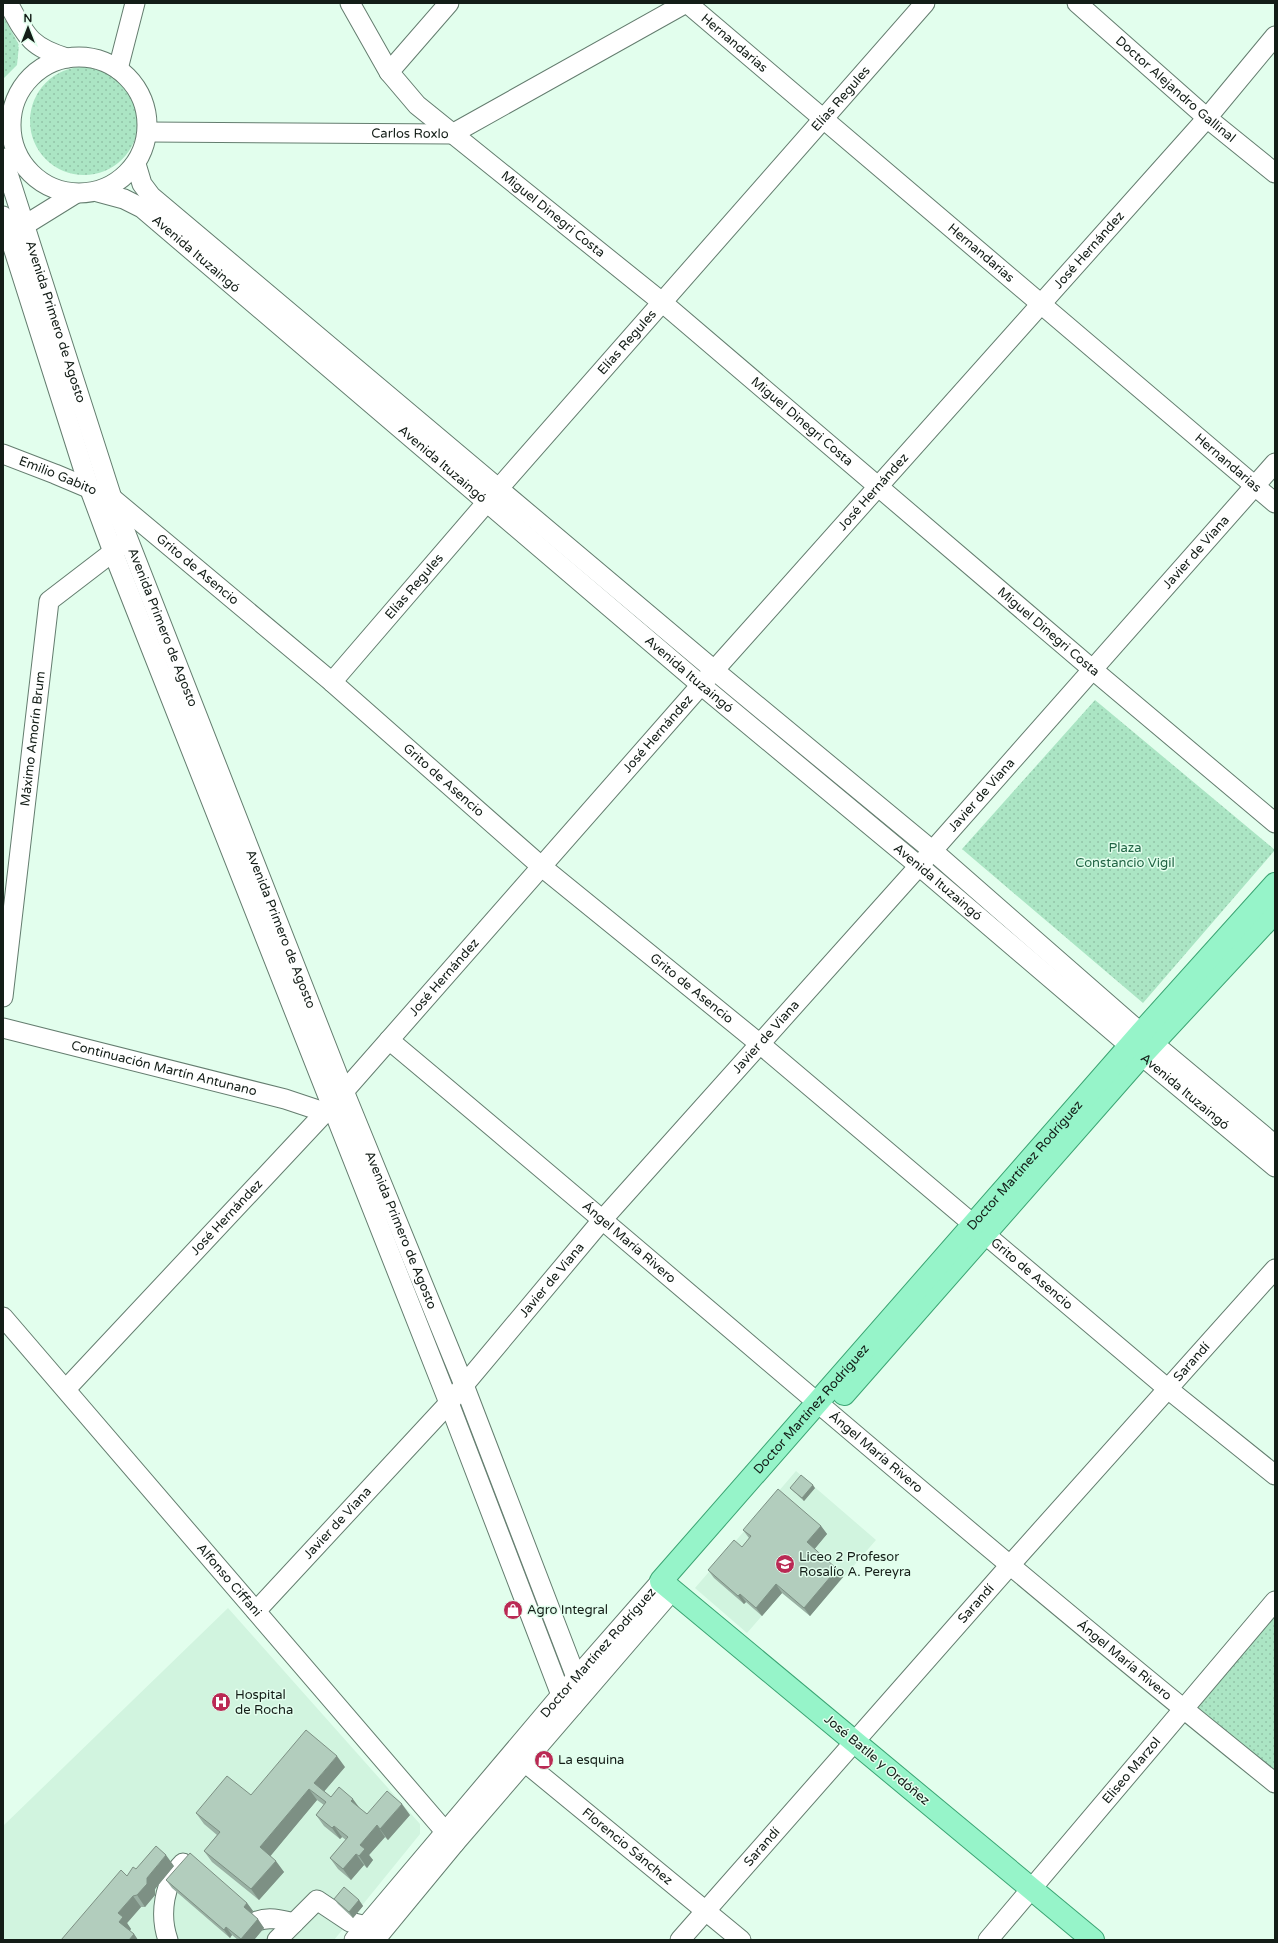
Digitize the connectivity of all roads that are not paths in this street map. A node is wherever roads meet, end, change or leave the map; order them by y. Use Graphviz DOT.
graph roads {
  1 [pos="8,3"];
  2 [pos="136,3"];
  3 [pos="350,3"];
  4 [pos="449,3"];
  5 [pos="686,3"];
  6 [pos="925,3"];
  7 [pos="1077,3"];
  8 [pos="1275,36"];
  9 [pos="67,58"];
  10 [pos="118,69"];
  11 [pos="389,72"];
  12 [pos="26,81"];
  13 [pos="3,97"];
  14 [pos="1206,118"];
  15 [pos="823,120"];
  16 [pos="148,132"];
  17 [pos="452,134"];
  18 [pos="7,150"];
  19 [pos="136,164"];
  20 [pos="1275,173"];
  21 [pos="98,192"];
  22 [pos="75,194"];
  23 [pos="9,226"];
  24 [pos="663,303"];
  25 [pos="1041,305"];
  26 [pos="3,454"];
  27 [pos="1275,463"];
  28 [pos="1255,486"];
  29 [pos="499,488"];
  30 [pos="878,488"];
  31 [pos="90,490"];
  32 [pos="112,498"];
  33 [pos="486,503"];
  34 [pos="1275,503"];
  35 [pos="146,528"];
  36 [pos="128,540"];
  37 [pos="113,552"];
  38 [pos="1092,669"];
  39 [pos="714,670"];
  40 [pos="332,682"];
  41 [pos="701,685"];
  42 [pos="1275,823"];
  43 [pos="932,851"];
  44 [pos="919,866"];
  45 [pos="542,867"];
  46 [pos="1275,884"];
  47 [pos="1275,912"];
  48 [pos="3,997"];
  49 [pos="3,1028"];
  50 [pos="389,1040"];
  51 [pos="760,1044"];
  52 [pos="1141,1045"];
  53 [pos="344,1091"];
  54 [pos="328,1109"];
  55 [pos="1275,1145"];
  56 [pos="1275,1167"];
  57 [pos="603,1219"];
  58 [pos="980,1229"];
  59 [pos="1275,1269"];
  60 [pos="3,1317"];
  61 [pos="464,1385"];
  62 [pos="66,1389"];
  63 [pos="1168,1389"];
  64 [pos="448,1403"];
  65 [pos="822,1408"];
  66 [pos="1275,1475"];
  67 [pos="1011,1564"];
  68 [pos="666,1586"];
  69 [pos="1275,1601"];
  70 [pos="256,1610"];
  71 [pos="583,1682"];
  72 [pos="567,1700"];
  73 [pos="1183,1710"];
  74 [pos="855,1742"];
  75 [pos="519,1757"];
  76 [pos="1275,1783"];
  77 [pos="451,1837"];
  78 [pos="184,1861"];
  79 [pos="1031,1890"];
  80 [pos="706,1910"];
  81 [pos="257,1921"];
  82 [pos="294,1923"];
  83 [pos="371,1937"];
  84 [pos="168,1940"];
  85 [pos="277,1940"];
  86 [pos="680,1940"];
  87 [pos="741,1940"];
  88 [pos="988,1940"];
  89 [pos="1093,1940"];
  1 -- 9 [label="street"];
  2 -- 10 [label="street"];
  3 -- 11 [label="street, Miguel Dinegri Costa"];
  4 -- 11 [label="street"];
  5 -- 15 [label="street, Hernandarias"];
  5 -- 17 [label="street, Carlos Roxlo"];
  6 -- 15 [label="street, Elías Regules"];
  7 -- 14 [label="street, Doctor Alejandro Gallinal"];
  8 -- 14 [label="street, José Hernández"];
  9 -- 10 [label="street"];
  9 -- 12 [label="street"];
  10 -- 16 [label="street"];
  11 -- 17 [label="street, Miguel Dinegri Costa"];
  12 -- 13 [label="street"];
  12 -- 18 [label="street"];
  14 -- 20 [label="street, Doctor Alejandro Gallinal"];
  14 -- 25 [label="street, José Hernández"];
  15 -- 24 [label="street, Elías Regules"];
  15 -- 25 [label="street, Hernandarias"];
  16 -- 17 [label="street, Carlos Roxlo"];
  16 -- 19 [label="street"];
  17 -- 24 [label="street, Miguel Dinegri Costa"];
  18 -- 22 [label="street"];
  18 -- 23 [label="street, Avenida Primero de Agosto"];
  19 -- 21 [label="street"];
  19 -- 29 [label="street, Avenida Ituzaingó"];
  21 -- 22 [label="street"];
  21 -- 33 [label="street, Avenida Ituzaingó"];
  22 -- 23 [label="street"];
  23 -- 31 [label="street, Avenida Primero de Agosto"];
  23 -- 32 [label="street, Avenida Primero de Agosto"];
  24 -- 29 [label="street, Elías Regules"];
  24 -- 30 [label="street, Miguel Dinegri Costa"];
  25 -- 28 [label="street, Hernandarias"];
  25 -- 30 [label="street, José Hernández"];
  26 -- 31 [label="street, Emilio Gabito"];
  27 -- 28 [label="street, Javier de Viana"];
  28 -- 34 [label="street, Hernandarias"];
  28 -- 38 [label="street, Javier de Viana"];
  29 -- 33 [label="street, Elías Regules"];
  29 -- 39 [label="street, Avenida Ituzaingó"];
  30 -- 38 [label="street, Miguel Dinegri Costa"];
  30 -- 39 [label="street, José Hernández"];
  31 -- 32 [label="street, Emilio Gabito"];
  31 -- 37 [label="street, Avenida Primero de Agosto"];
  32 -- 35 [label="street, Grito de Asencio"];
  32 -- 36 [label="street, Avenida Primero de Agosto"];
  33 -- 40 [label="street, Elías Regules"];
  33 -- 41 [label="street, Avenida Ituzaingó"];
  35 -- 36 [label="street, Máximo Amorín Brum"];
  35 -- 40 [label="street, Grito de Asencio"];
  36 -- 37 [label="street, Máximo Amorín Brum"];
  36 -- 53 [label="street, Avenida Primero de Agosto"];
  37 -- 48 [label="street, Máximo Amorín Brum"];
  37 -- 54 [label="street, Avenida Primero de Agosto"];
  38 -- 42 [label="street, Miguel Dinegri Costa"];
  38 -- 43 [label="street, Javier de Viana"];
  39 -- 41 [label="street, José Hernández"];
  39 -- 43 [label="street, Avenida Ituzaingó"];
  40 -- 45 [label="street, Grito de Asencio"];
  41 -- 44 [label="street, Avenida Ituzaingó"];
  41 -- 45 [label="street, José Hernández"];
  43 -- 44 [label="street, Javier de Viana"];
  43 -- 52 [label="street, Avenida Ituzaingó"];
  44 -- 51 [label="street, Javier de Viana"];
  44 -- 52 [label="street, Avenida Ituzaingó"];
  45 -- 50 [label="street, José Hernández"];
  45 -- 51 [label="street, Grito de Asencio"];
  46 -- 52 [label="main road, Doctor Martínez Rodríguez"];
  47 -- 52 [label="main road, Doctor Martínez Rodríguez"];
  49 -- 54 [label="street, Continuación Martín Antunano"];
  50 -- 53 [label="street, José Hernández"];
  50 -- 57 [label="street, Ángel María Rivero"];
  51 -- 57 [label="street, Javier de Viana"];
  51 -- 58 [label="street, Grito de Asencio"];
  52 -- 55 [label="street, Avenida Ituzaingó"];
  52 -- 56 [label="street, Avenida Ituzaingó"];
  52 -- 58 [label="main road, Doctor Martínez Rodríguez"];
  53 -- 54 [label="street, José Hernández"];
  53 -- 61 [label="street, Avenida Primero de Agosto"];
  54 -- 62 [label="street, José Hernández"];
  54 -- 64 [label="street, Avenida Primero de Agosto"];
  57 -- 61 [label="street, Javier de Viana"];
  57 -- 65 [label="street, Ángel María Rivero"];
  58 -- 63 [label="street, Grito de Asencio"];
  58 -- 65 [label="main road, Doctor Martínez Rodríguez"];
  59 -- 63 [label="street, Sarandí"];
  60 -- 62 [label="street, Alfonso Ciffani"];
  61 -- 64 [label="street, Javier de Viana"];
  61 -- 71 [label="street, Avenida Primero de Agosto"];
  62 -- 70 [label="street, Alfonso Ciffani"];
  63 -- 66 [label="street, Grito de Asencio"];
  63 -- 67 [label="street, Sarandí"];
  64 -- 70 [label="street, Javier de Viana"];
  64 -- 72 [label="street, Avenida Primero de Agosto"];
  65 -- 67 [label="street, Ángel María Rivero"];
  65 -- 68 [label="main road, Doctor Martínez Rodríguez"];
  67 -- 73 [label="street, Ángel María Rivero"];
  67 -- 74 [label="street, Sarandí"];
  68 -- 71 [label="street, Doctor Martínez Rodríguez"];
  68 -- 74 [label="main road, José Batlle y Ordóñez"];
  69 -- 73 [label="street, Eliseo Marzol"];
  70 -- 77 [label="street, Alfonso Ciffani"];
  71 -- 72 [label="street, Doctor Martínez Rodríguez"];
  72 -- 75 [label="street, Doctor Martínez Rodríguez"];
  73 -- 76 [label="street, Ángel María Rivero"];
  73 -- 79 [label="street, Eliseo Marzol"];
  74 -- 79 [label="main road, José Batlle y Ordóñez"];
  74 -- 80 [label="street, Sarandí"];
  75 -- 77 [label="street, Doctor Martínez Rodríguez"];
  75 -- 80 [label="street, Florencio Sánchez"];
  77 -- 83 [label="street, Doctor Martínez Rodríguez"];
  78 -- 84 [label="street"];
  79 -- 88 [label="street, Eliseo Marzol"];
  79 -- 89 [label="main road, José Batlle y Ordóñez"];
  80 -- 86 [label="street, Sarandí"];
  80 -- 87 [label="street, Florencio Sánchez"];
  81 -- 82 [label="street"];
  82 -- 83 [label="street"];
  82 -- 85 [label="street"];
}
